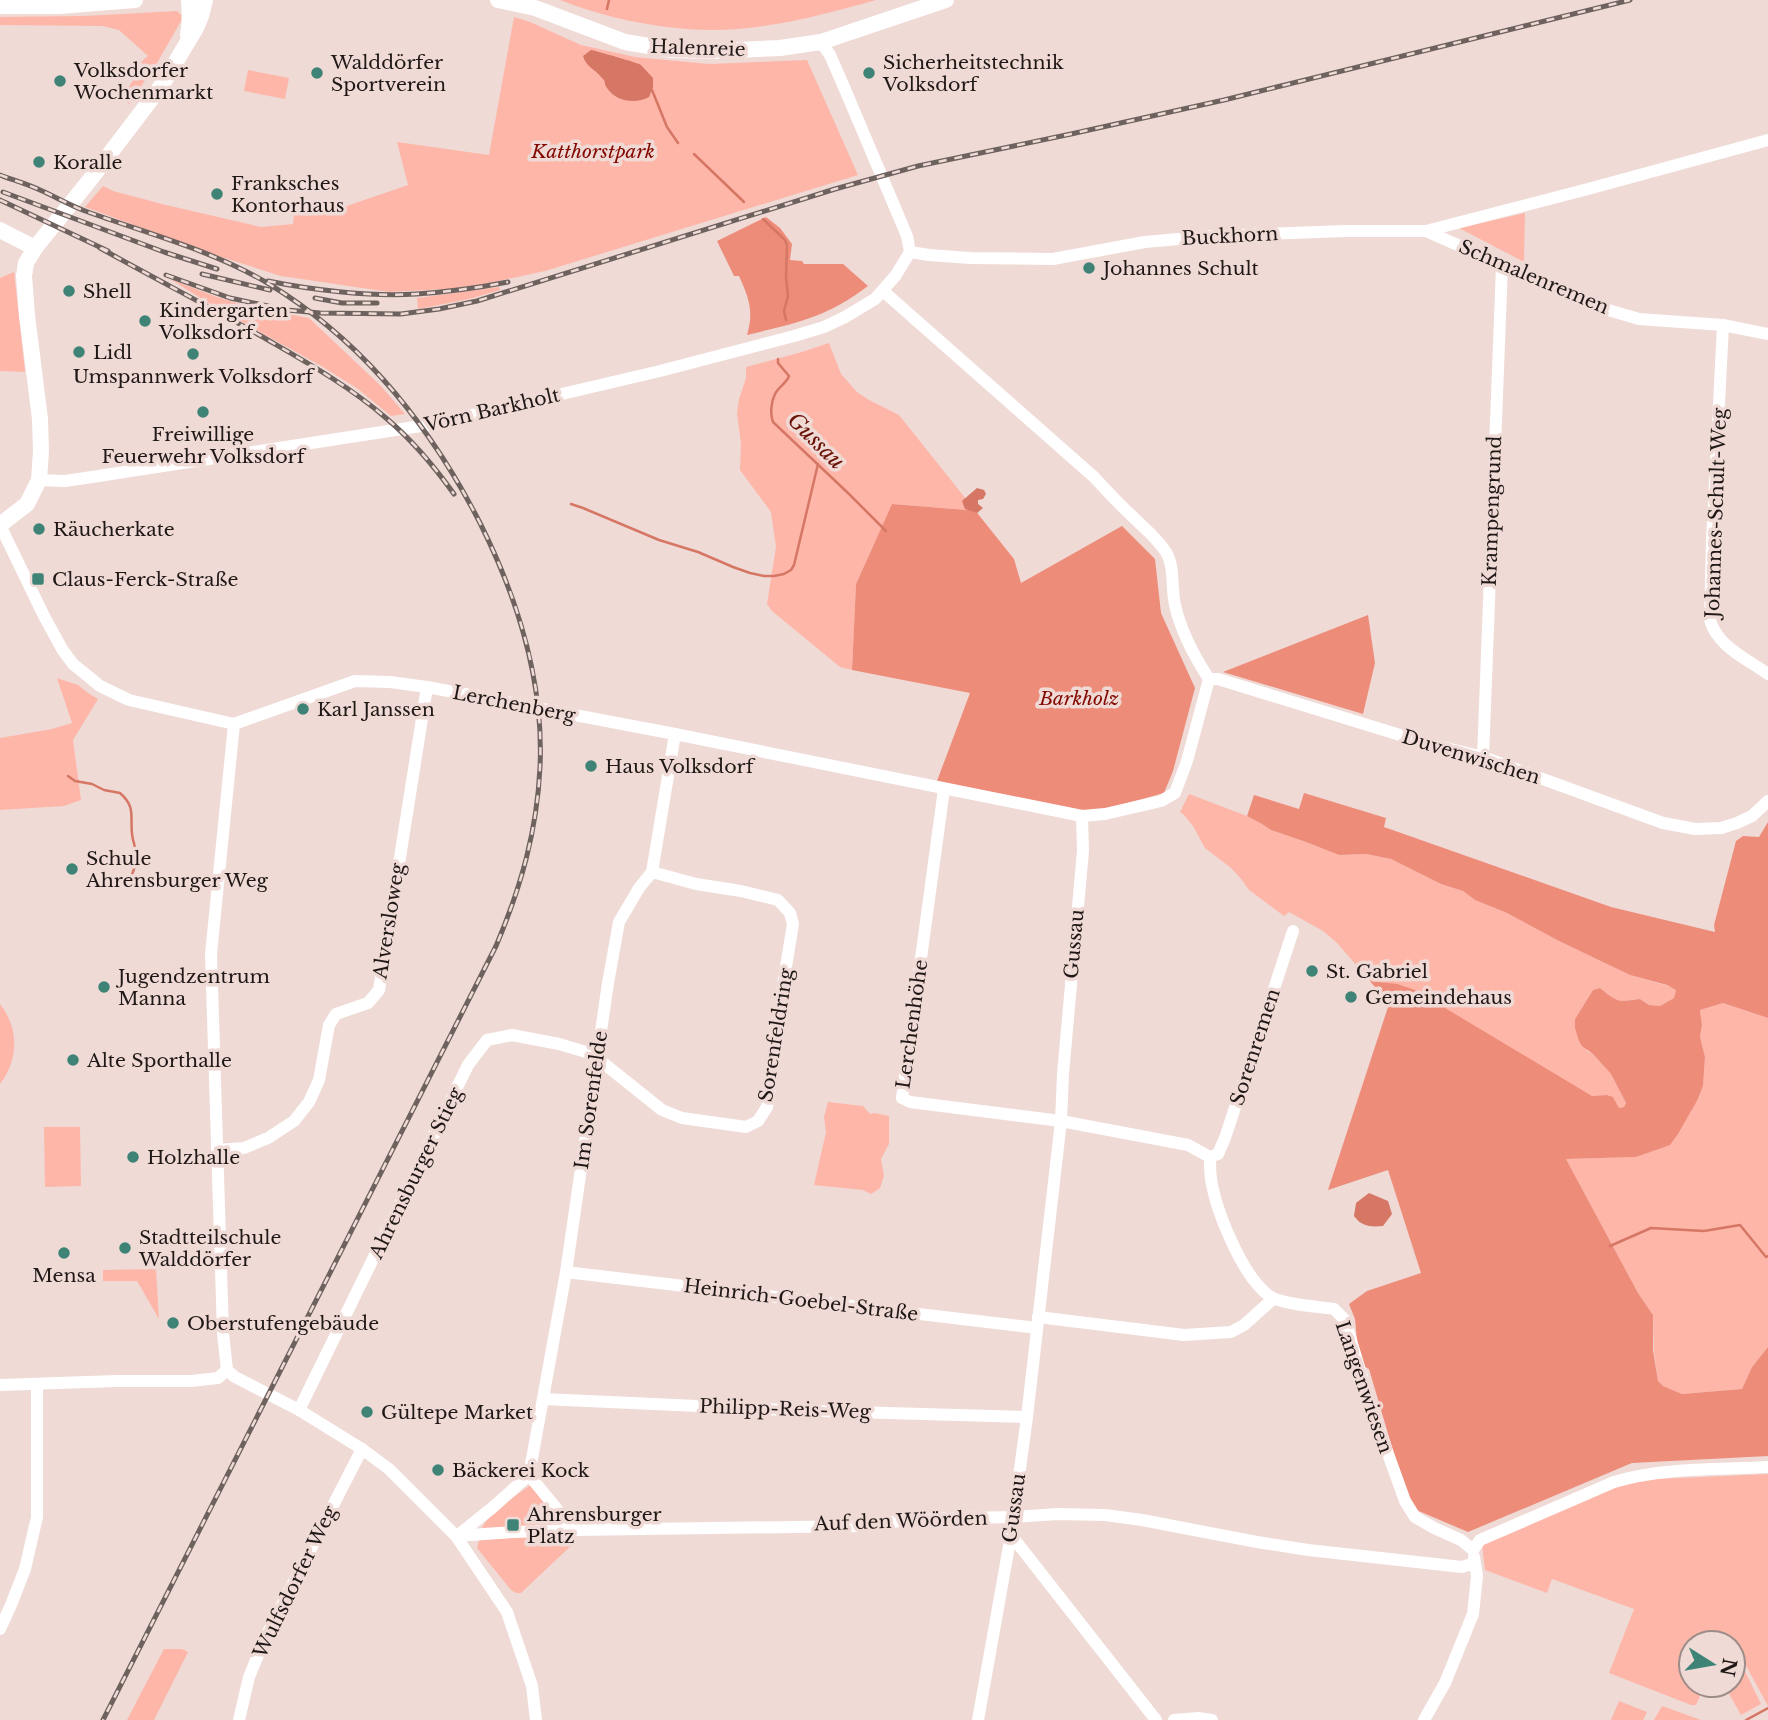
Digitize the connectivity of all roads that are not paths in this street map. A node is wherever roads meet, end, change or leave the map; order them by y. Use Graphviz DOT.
graph roads {
  1 [pos="135,0"];
  2 [pos="189,0"];
  3 [pos="205,0"];
  4 [pos="498,0"];
  5 [pos="941,1"];
  6 [pos="535,4"];
  7 [pos="0,6"];
  8 [pos="187,41"];
  9 [pos="821,43"];
  10 [pos="1768,139"];
  11 [pos="0,230"];
  12 [pos="1426,231"];
  13 [pos="35,248"];
  14 [pos="910,252"];
  15 [pos="1502,266"];
  16 [pos="883,291"];
  17 [pos="1723,325"];
  18 [pos="1768,334"];
  19 [pos="39,480"];
  20 [pos="0,525"];
  21 [pos="1768,674"];
  22 [pos="1209,679"];
  23 [pos="426,687"];
  24 [pos="234,724"];
  25 [pos="675,734"];
  26 [pos="1483,757"];
  27 [pos="944,789"];
  28 [pos="1768,802"];
  29 [pos="1082,816"];
  30 [pos="652,872"];
  31 [pos="1293,931"];
  32 [pos="597,1058"];
  33 [pos="1061,1121"];
  34 [pos="217,1150"];
  35 [pos="1210,1157"];
  36 [pos="566,1272"];
  37 [pos="1273,1299"];
  38 [pos="1038,1322"];
  39 [pos="227,1370"];
  40 [pos="37,1384"];
  41 [pos="0,1385"];
  42 [pos="542,1399"];
  43 [pos="299,1410"];
  44 [pos="1027,1417"];
  45 [pos="362,1449"];
  46 [pos="1768,1467"];
  47 [pos="529,1475"];
  48 [pos="1013,1517"];
  49 [pos="574,1530"];
  50 [pos="1011,1535"];
  51 [pos="456,1536"];
  52 [pos="1473,1550"];
  53 [pos="1475,1563"];
  54 [pos="0,1629"];
  55 [pos="239,1720"];
  56 [pos="536,1720"];
  57 [pos="978,1720"];
  58 [pos="1156,1720"];
  59 [pos="1174,1720"];
  60 [pos="1212,1720"];
  61 [pos="1424,1720"];
  1 -- 7 [label="street"];
  2 -- 8 [label="street"];
  3 -- 8 [label="street"];
  4 -- 6 [label="street, Halenreie"];
  5 -- 9 [label="street, Halenreie"];
  6 -- 9 [label="street, Halenreie"];
  8 -- 13 [label="street"];
  9 -- 14 [label="street"];
  10 -- 12 [label="street, Buckhorn"];
  11 -- 13 [label="street"];
  12 -- 14 [label="street, Buckhorn"];
  12 -- 15 [label="street, Schmalenremen"];
  13 -- 19 [label="street"];
  14 -- 16 [label="street, Vörn Barkholt"];
  15 -- 17 [label="street, Schmalenremen"];
  15 -- 26 [label="street, Krampengrund"];
  16 -- 19 [label="street, Vörn Barkholt"];
  16 -- 22 [label="street"];
  17 -- 18 [label="street, Schmalenremen"];
  17 -- 21 [label="street, Johannes-Schult-Weg"];
  19 -- 20 [label="street"];
  20 -- 24 [label="street"];
  22 -- 26 [label="street, Duvenwischen"];
  22 -- 29 [label="street"];
  23 -- 24 [label="street, Lerchenberg"];
  23 -- 25 [label="street, Lerchenberg"];
  23 -- 34 [label="street, Alversloweg"];
  24 -- 34 [label="street"];
  25 -- 27 [label="street, Lerchenberg"];
  25 -- 30 [label="street, Im Sorenfelde"];
  26 -- 28 [label="street, Duvenwischen"];
  27 -- 29 [label="street, Lerchenberg"];
  27 -- 33 [label="street, Lerchenhöhe"];
  29 -- 33 [label="street, Gussau"];
  30 -- 32 [label="street, Im Sorenfelde"];
  30 -- 32 [label="street, Sorenfeldring"];
  31 -- 35 [label="street, Sorenremen"];
  32 -- 36 [label="street, Im Sorenfelde"];
  32 -- 43 [label="street, Ahrensburger Stieg"];
  33 -- 35 [label="street"];
  33 -- 38 [label="street, Gussau"];
  34 -- 39 [label="street"];
  35 -- 37 [label="street"];
  36 -- 38 [label="street, Heinrich-Goebel-Straße"];
  36 -- 42 [label="street, Im Sorenfelde"];
  37 -- 38 [label="street, Heinrich-Goebel-Straße"];
  37 -- 52 [label="street, Langenwiesen"];
  38 -- 44 [label="street, Gussau"];
  39 -- 40 [label="street"];
  39 -- 43 [label="street"];
  40 -- 41 [label="street"];
  40 -- 54 [label="street"];
  42 -- 44 [label="street, Philipp-Reis-Weg"];
  42 -- 47 [label="street, Im Sorenfelde"];
  43 -- 45 [label="street"];
  44 -- 48 [label="street, Gussau"];
  45 -- 51 [label="street"];
  45 -- 55 [label="street, Wulfsdorfer Weg"];
  46 -- 52 [label="street"];
  47 -- 49 [label="street"];
  47 -- 51 [label="street"];
  48 -- 49 [label="street, Auf den Wöörden"];
  48 -- 50 [label="street, Gussau"];
  48 -- 53 [label="street, Auf den Wöörden"];
  49 -- 51 [label="street"];
  50 -- 57 [label="street, Gussau"];
  50 -- 58 [label="street"];
  51 -- 56 [label="street"];
  52 -- 53 [label="street"];
  53 -- 61 [label="street"];
  59 -- 60 [label="street"];
}
